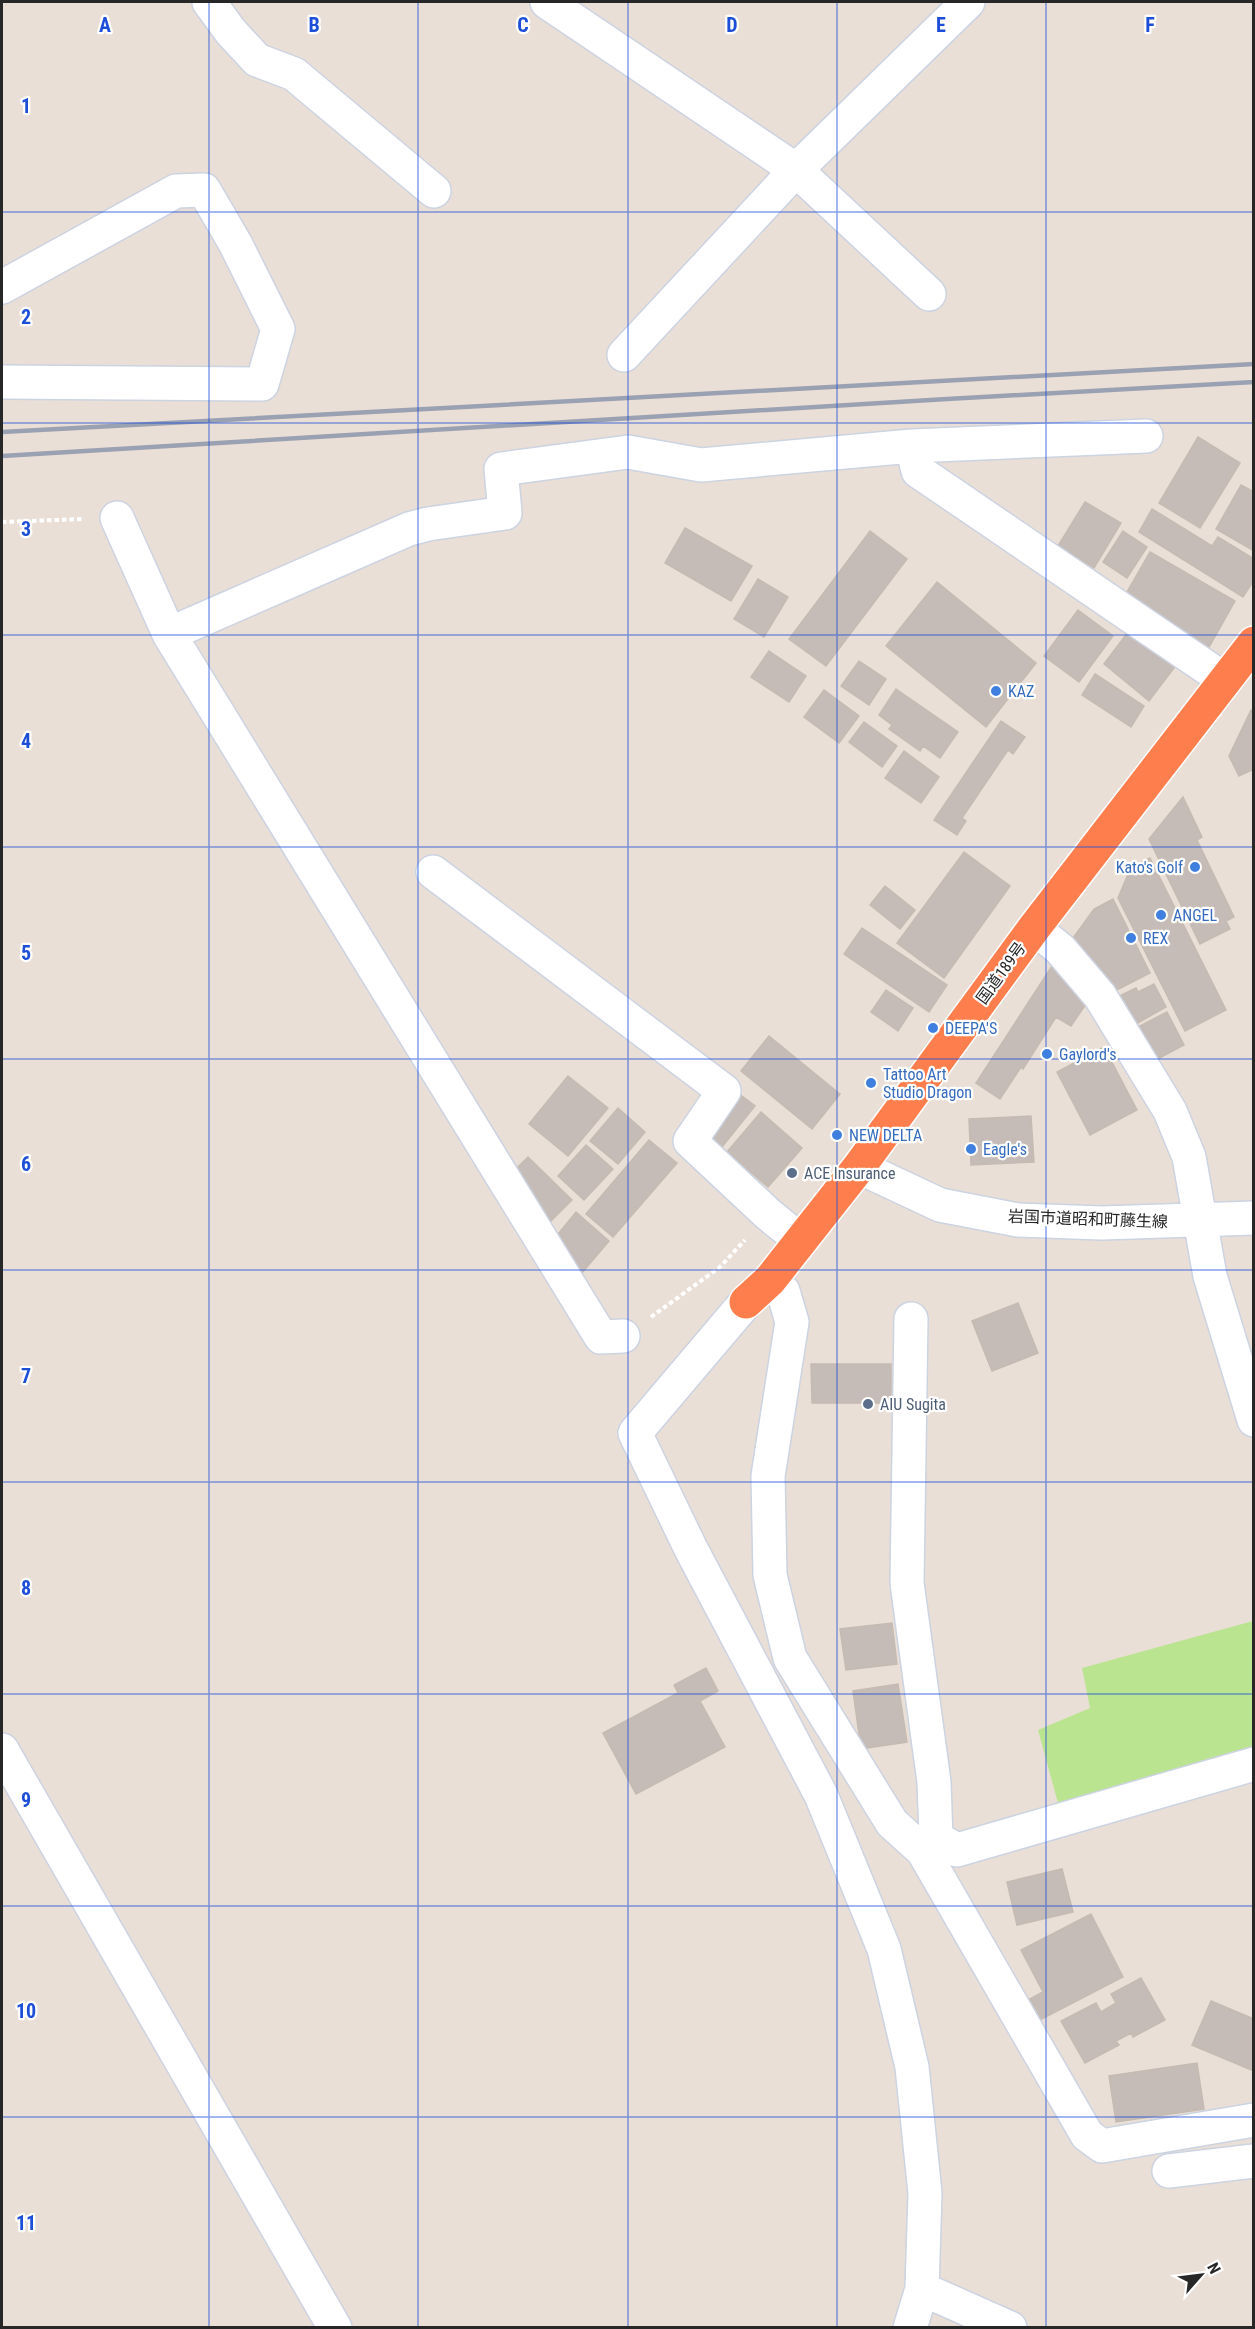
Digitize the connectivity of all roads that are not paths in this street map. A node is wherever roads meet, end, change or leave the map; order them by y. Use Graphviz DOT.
graph roads {
  1 [pos="209,2"];
  2 [pos="547,2"];
  3 [pos="968,2"];
  4 [pos="796,170"];
  5 [pos="434,191"];
  6 [pos="2,287"];
  7 [pos="929,294"];
  8 [pos="624,355"];
  9 [pos="2,382"];
  10 [pos="1146,436"];
  11 [pos="912,446"];
  12 [pos="117,518"];
  13 [pos="169,634"];
  14 [pos="1254,643"];
  15 [pos="1225,680"];
  16 [pos="433,872"];
  17 [pos="1034,928"];
  18 [pos="859,1167"];
  19 [pos="1254,1218"];
  20 [pos="1200,1221"];
  21 [pos="800,1240"];
  22 [pos="770,1280"];
  23 [pos="746,1302"];
  24 [pos="911,1319"];
  25 [pos="623,1336"];
  26 [pos="1254,1420"];
  27 [pos="2,1751"];
  28 [pos="1254,1764"];
  29 [pos="930,1845"];
  30 [pos="1254,2120"];
  31 [pos="1254,2161"];
  32 [pos="1169,2171"];
  33 [pos="922,2289"];
  34 [pos="335,2328"];
  35 [pos="910,2328"];
  36 [pos="1010,2328"];
  1 -- 5 [label="street"];
  2 -- 4 [label="street"];
  3 -- 4 [label="street"];
  4 -- 7 [label="street"];
  4 -- 8 [label="street"];
  6 -- 9 [label="street"];
  10 -- 11 [label="street"];
  11 -- 13 [label="street"];
  11 -- 15 [label="street"];
  12 -- 13 [label="street"];
  13 -- 25 [label="street"];
  14 -- 15 [label="highway, 国道189号"];
  15 -- 17 [label="highway, 国道189号"];
  16 -- 21 [label="street"];
  17 -- 18 [label="highway, 国道189号"];
  17 -- 20 [label="street"];
  18 -- 20 [label="street, 岩国市道昭和町藤生線"];
  18 -- 21 [label="highway, 国道189号"];
  19 -- 20 [label="street, 岩国市道昭和町藤生線"];
  20 -- 26 [label="street"];
  21 -- 22 [label="highway, 国道189号"];
  22 -- 23 [label="highway, 国道189号"];
  22 -- 29 [label="street"];
  23 -- 33 [label="street"];
  24 -- 29 [label="street"];
  27 -- 34 [label="street"];
  28 -- 29 [label="street"];
  29 -- 30 [label="street"];
  31 -- 32 [label="street"];
  33 -- 35 [label="street"];
  33 -- 36 [label="street"];
}
